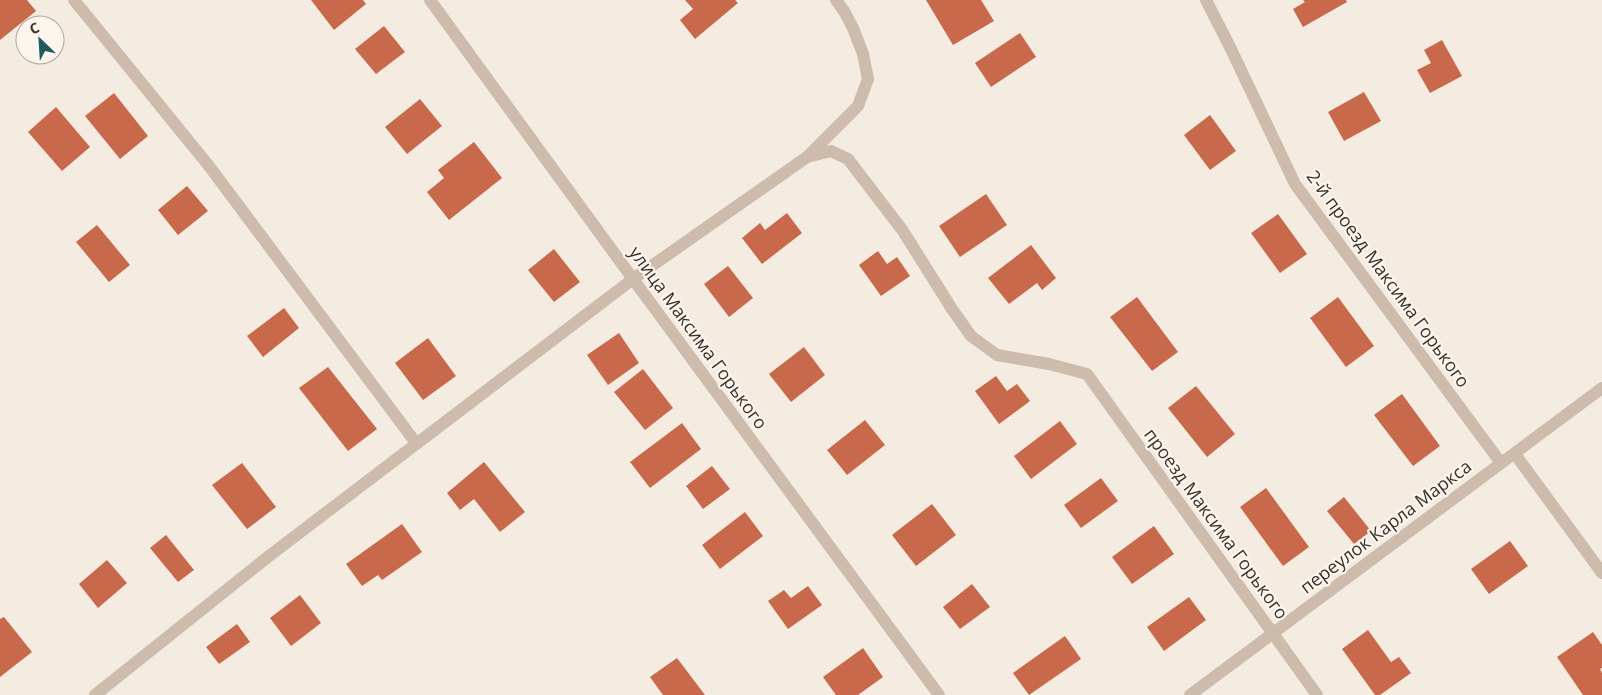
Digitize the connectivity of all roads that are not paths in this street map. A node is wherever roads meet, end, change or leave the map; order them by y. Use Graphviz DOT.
graph roads {
  1 [pos="74,0"];
  2 [pos="430,0"];
  3 [pos="836,0"];
  4 [pos="1206,0"];
  5 [pos="807,157"];
  6 [pos="633,279"];
  7 [pos="1602,388"];
  8 [pos="416,444"];
  9 [pos="1514,454"];
  10 [pos="1501,463"];
  11 [pos="1602,573"];
  12 [pos="1273,634"];
  13 [pos="95,695"];
  14 [pos="940,695"];
  15 [pos="1190,695"];
  16 [pos="1318,695"];
  1 -- 8 [label="street"];
  2 -- 6 [label="street, улица Максима Горького"];
  3 -- 5 [label="street"];
  4 -- 10 [label="street, 2-й проезд Максима Горького"];
  5 -- 6 [label="street"];
  5 -- 12 [label="street, проезд Максима Горького"];
  6 -- 8 [label="street"];
  6 -- 14 [label="street, улица Максима Горького"];
  7 -- 9 [label="street, переулок Карла Маркса"];
  8 -- 13 [label="street"];
  9 -- 10 [label="street, переулок Карла Маркса"];
  9 -- 11 [label="street"];
  10 -- 12 [label="street, переулок Карла Маркса"];
  12 -- 15 [label="street, переулок Карла Маркса"];
  12 -- 16 [label="street, проезд Максима Горького"];
}
